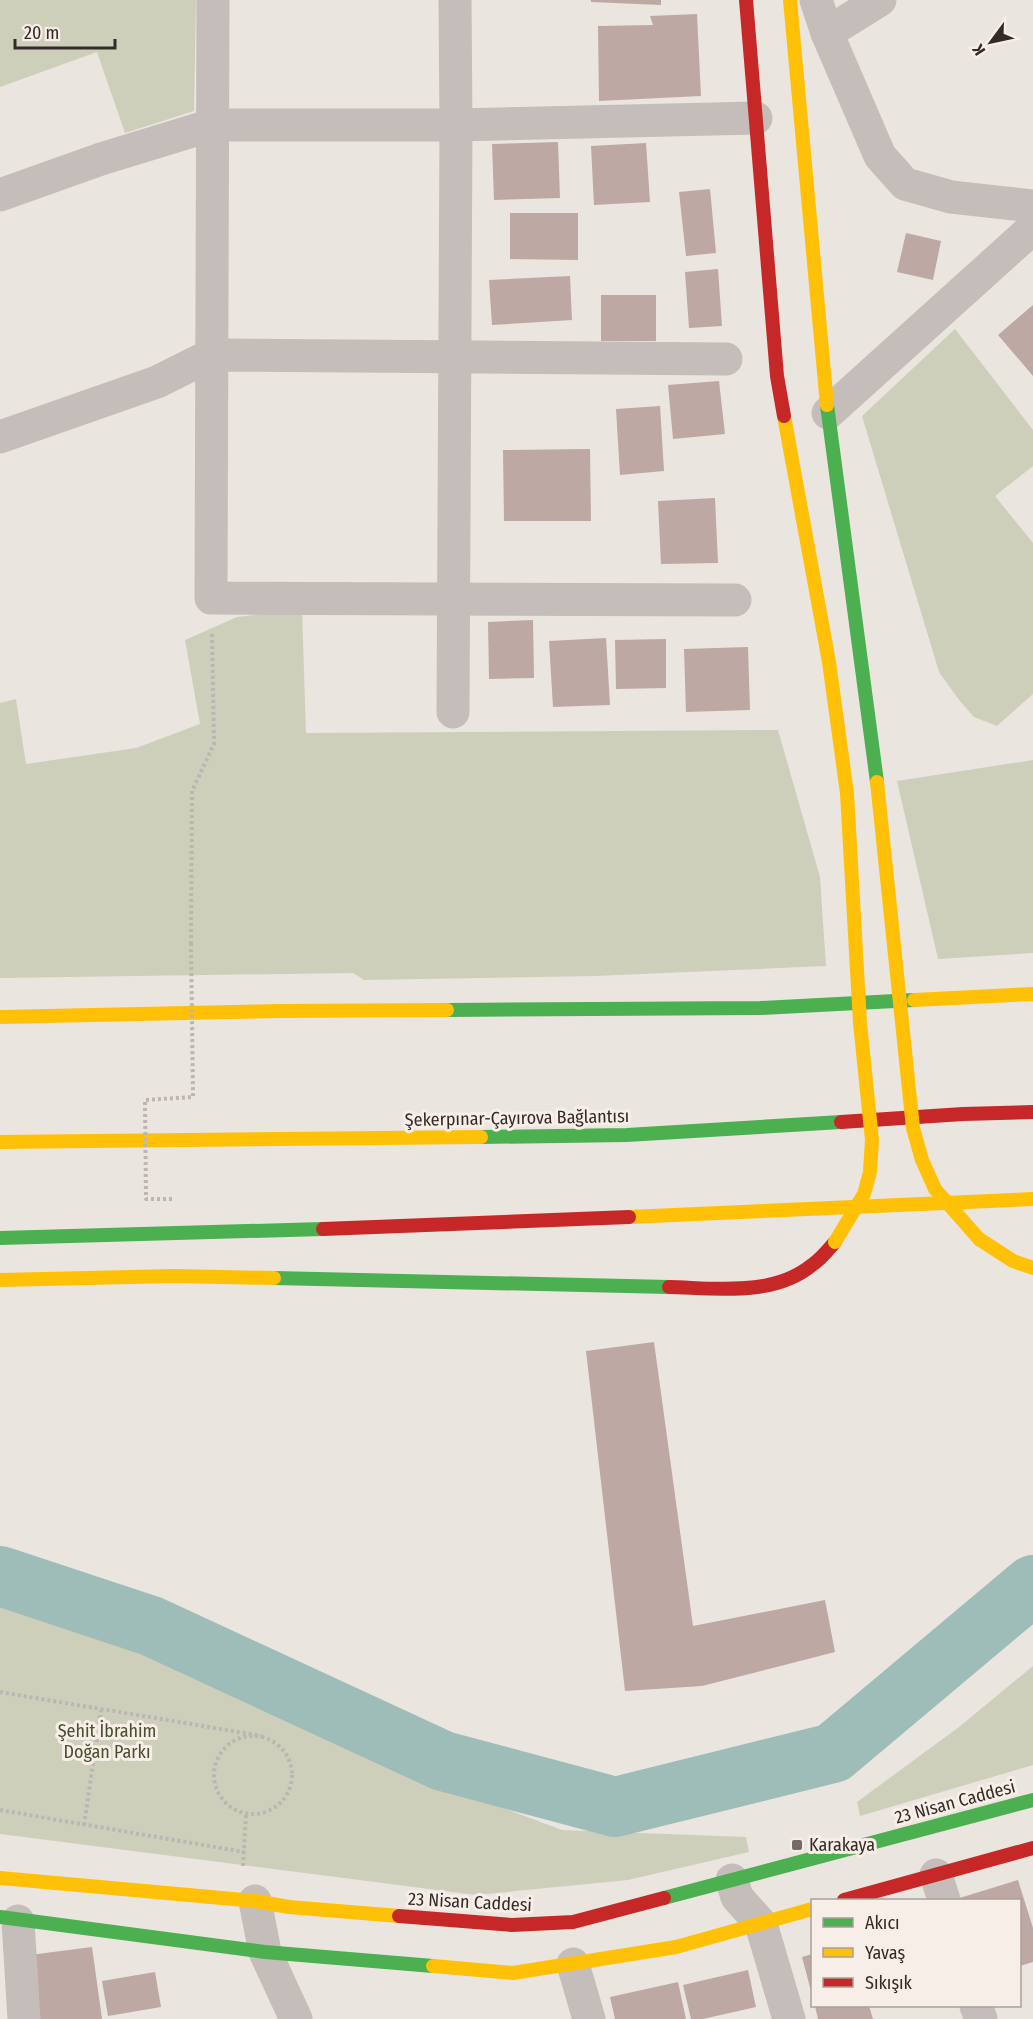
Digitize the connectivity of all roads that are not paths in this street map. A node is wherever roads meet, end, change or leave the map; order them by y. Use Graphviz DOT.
graph roads {
  1 [pos="213,0"];
  2 [pos="455,0"];
  3 [pos="746,0"];
  4 [pos="790,0"];
  5 [pos="816,0"];
  6 [pos="880,0"];
  7 [pos="827,33"];
  8 [pos="756,118"];
  9 [pos="456,125"];
  10 [pos="212,126"];
  11 [pos="0,195"];
  12 [pos="1033,206"];
  13 [pos="1033,228"];
  14 [pos="212,355"];
  15 [pos="455,357"];
  16 [pos="726,359"];
  17 [pos="828,413"];
  18 [pos="0,437"];
  19 [pos="454,599"];
  20 [pos="735,600"];
  21 [pos="453,712"];
  22 [pos="1033,994"];
  23 [pos="0,1017"];
  24 [pos="1033,1112"];
  25 [pos="0,1142"];
  26 [pos="1033,1199"];
  27 [pos="0,1238"];
  28 [pos="1033,1268"];
  29 [pos="0,1280"];
  30 [pos="1033,1800"];
  31 [pos="1033,1848"];
  32 [pos="0,1878"];
  33 [pos="732,1880"];
  34 [pos="940,1888"];
  35 [pos="852,1899"];
  36 [pos="248,1900"];
  37 [pos="811,1910"];
  38 [pos="9,1919"];
  39 [pos="761,1924"];
  40 [pos="265,1952"];
  41 [pos="573,1964"];
  42 [pos="24,2019"];
  43 [pos="296,2019"];
  44 [pos="589,2019"];
  45 [pos="789,2019"];
  1 -- 10 [label="street"];
  2 -- 9 [label="street"];
  3 -- 8 [label="main road"];
  4 -- 17 [label="main road"];
  5 -- 7 [label="street"];
  6 -- 7 [label="street"];
  7 -- 12 [label="street"];
  8 -- 9 [label="street"];
  8 -- 29 [label="main road, bridge"];
  9 -- 10 [label="street"];
  9 -- 15 [label="street"];
  10 -- 11 [label="street"];
  10 -- 14 [label="street"];
  13 -- 17 [label="street"];
  14 -- 15 [label="street"];
  14 -- 18 [label="street"];
  14 -- 19 [label="street"];
  15 -- 16 [label="street"];
  15 -- 19 [label="street"];
  17 -- 28 [label="main road, bridge"];
  19 -- 20 [label="street"];
  19 -- 21 [label="street"];
  22 -- 23 [label="main road"];
  24 -- 25 [label="main road, Şekerpınar-Çayırova Bağlantısı"];
  26 -- 27 [label="main road"];
  30 -- 33 [label="main road, 23 Nisan Caddesi"];
  31 -- 34 [label="main road"];
  32 -- 36 [label="main road, 23 Nisan Caddesi"];
  33 -- 36 [label="main road, 23 Nisan Caddesi"];
  33 -- 39 [label="street"];
  34 -- 35 [label="main road"];
  36 -- 40 [label="street"];
  37 -- 39 [label="main road"];
  38 -- 40 [label="main road"];
  38 -- 42 [label="street"];
  39 -- 41 [label="main road"];
  39 -- 45 [label="street"];
  40 -- 41 [label="main road"];
  40 -- 43 [label="street"];
  41 -- 44 [label="street"];
}
